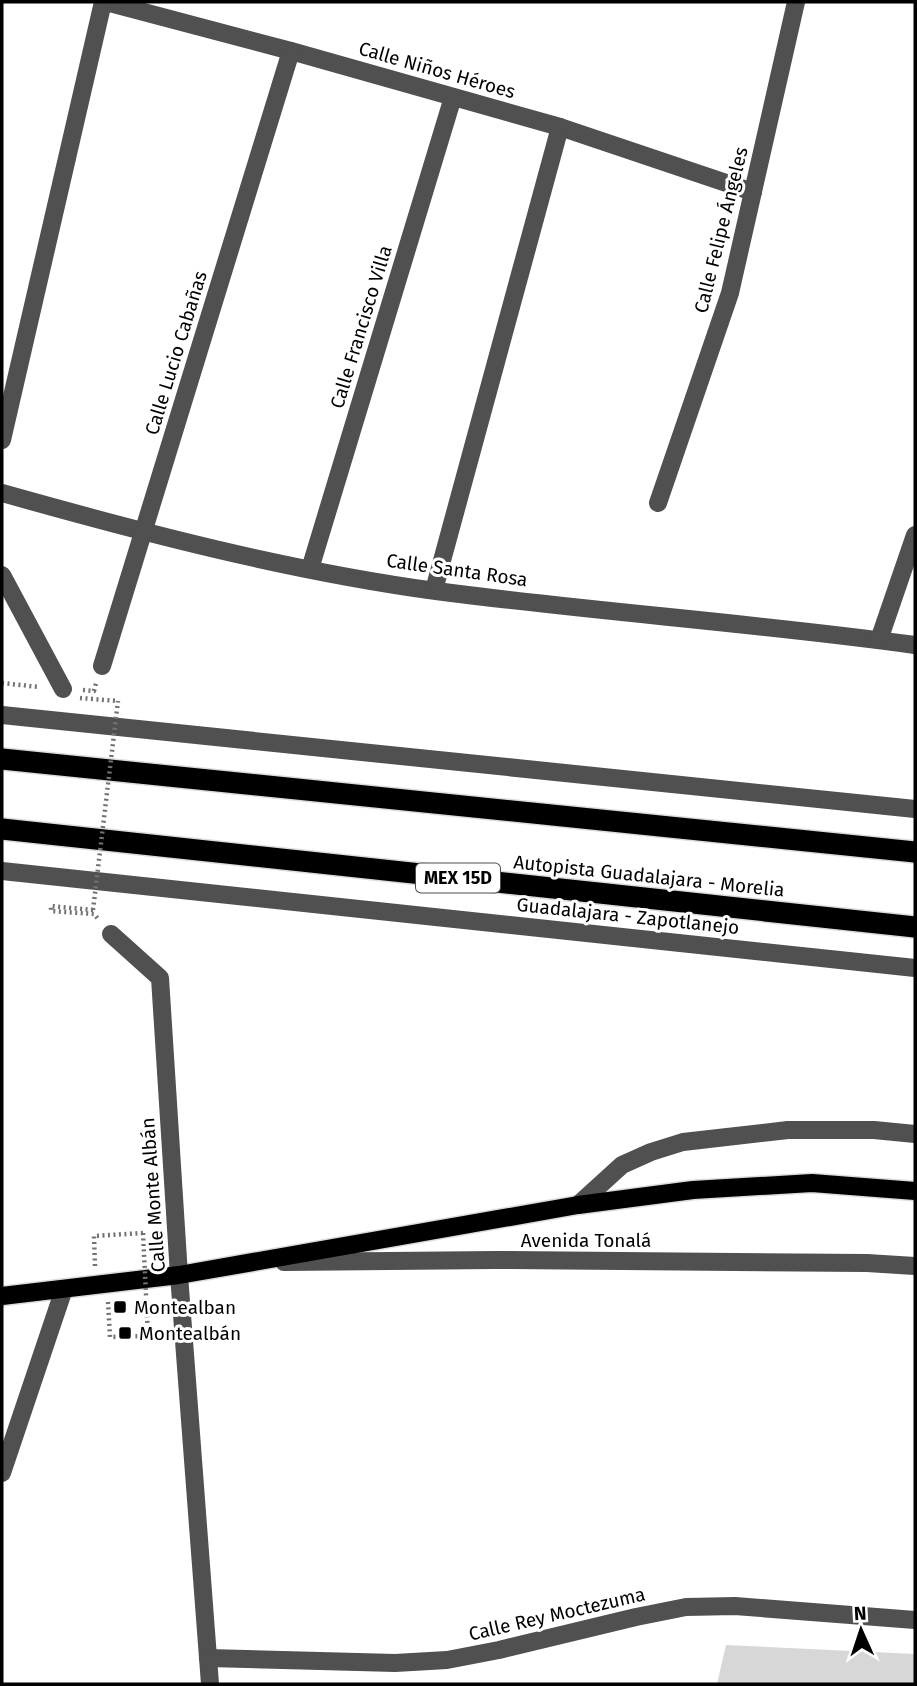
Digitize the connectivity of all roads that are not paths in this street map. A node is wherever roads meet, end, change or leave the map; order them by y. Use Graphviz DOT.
graph roads {
  1 [pos="105,2"];
  2 [pos="796,2"];
  3 [pos="291,51"];
  4 [pos="453,97"];
  5 [pos="560,127"];
  6 [pos="753,192"];
  7 [pos="2,440"];
  8 [pos="2,493"];
  9 [pos="658,503"];
  10 [pos="143,532"];
  11 [pos="915,536"];
  12 [pos="310,569"];
  13 [pos="2,575"];
  14 [pos="434,590"];
  15 [pos="879,640"];
  16 [pos="915,645"];
  17 [pos="102,666"];
  18 [pos="63,689"];
  19 [pos="2,715"];
  20 [pos="2,759"];
  21 [pos="915,809"];
  22 [pos="2,829"];
  23 [pos="915,852"];
  24 [pos="2,871"];
  25 [pos="915,927"];
  26 [pos="111,934"];
  27 [pos="915,968"];
  28 [pos="915,1134"];
  29 [pos="915,1191"];
  30 [pos="578,1205"];
  31 [pos="256,1262"];
  32 [pos="915,1266"];
  33 [pos="179,1275"];
  34 [pos="64,1289"];
  35 [pos="2,1296"];
  36 [pos="2,1473"];
  37 [pos="915,1620"];
  38 [pos="208,1658"];
  39 [pos="210,1684"];
  1 -- 3 [label="street, Calle Niños Héroes"];
  1 -- 7 [label="street"];
  2 -- 6 [label="street, Calle Felipe Ángeles"];
  3 -- 4 [label="street, Calle Niños Héroes"];
  3 -- 10 [label="street, Calle Lucio Cabañas"];
  4 -- 5 [label="street, Calle Niños Héroes"];
  4 -- 12 [label="street, Calle Francisco Villa"];
  5 -- 6 [label="street, Calle Niños Héroes"];
  5 -- 14 [label="street"];
  6 -- 9 [label="street, Calle Felipe Ángeles"];
  8 -- 10 [label="street, Calle Santa Rosa"];
  10 -- 12 [label="street, Calle Santa Rosa"];
  10 -- 17 [label="street, Calle Lucio Cabañas"];
  11 -- 15 [label="street"];
  12 -- 14 [label="street, Calle Santa Rosa"];
  13 -- 18 [label="street"];
  14 -- 15 [label="street, Calle Santa Rosa"];
  15 -- 16 [label="street, Calle Santa Rosa"];
  19 -- 21 [label="street"];
  20 -- 23 [label="highway"];
  22 -- 25 [label="highway, Autopista Guadalajara - Morelia / MEX 15D"];
  24 -- 27 [label="street, Guadalajara - Zapotlanejo"];
  26 -- 33 [label="street, Calle Monte Albán"];
  28 -- 30 [label="street, Avenida Tonalá"];
  29 -- 30 [label="main road, Avenida Tonalá"];
  30 -- 31 [label="main road, Avenida Tonalá"];
  31 -- 32 [label="street, Avenida Tonalá"];
  31 -- 33 [label="main road, Avenida Tonalá"];
  33 -- 34 [label="main road, Avenida Tonalá"];
  33 -- 38 [label="street, Calle Monte Albán"];
  34 -- 35 [label="main road, Avenida Tonalá"];
  34 -- 36 [label="street"];
  37 -- 38 [label="street, Calle Rey Moctezuma"];
  38 -- 39 [label="street, Calle Monte Albán"];
}
